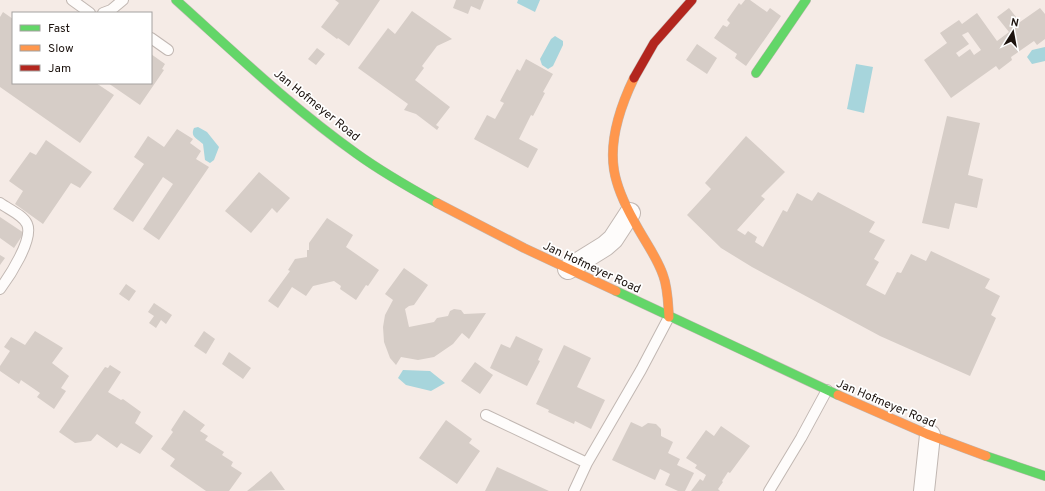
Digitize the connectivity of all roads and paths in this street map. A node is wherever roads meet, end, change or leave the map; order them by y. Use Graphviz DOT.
graph roads {
  1 [pos="72,0"];
  2 [pos="123,0"];
  3 [pos="176,0"];
  4 [pos="692,0"];
  5 [pos="806,0"];
  6 [pos="89,12"];
  7 [pos="110,12"];
  8 [pos="152,39"];
  9 [pos="168,50"];
  10 [pos="756,73"];
  11 [pos="0,203"];
  12 [pos="630,213"];
  13 [pos="568,269"];
  14 [pos="0,289"];
  15 [pos="669,317"];
  16 [pos="827,390"];
  17 [pos="486,415"];
  18 [pos="930,435"];
  19 [pos="587,463"];
  20 [pos="1045,476"];
  21 [pos="574,491"];
  22 [pos="769,491"];
  23 [pos="924,491"];
  1 -- 6 [label="lane"];
  2 -- 7 [label="lane"];
  3 -- 13 [label="street, Jan Hofmeyer Road"];
  4 -- 12 [label="street"];
  5 -- 10 [label="street"];
  8 -- 9 [label="lane"];
  11 -- 14 [label="lane"];
  12 -- 13 [label="street"];
  12 -- 15 [label="street"];
  13 -- 15 [label="street, Jan Hofmeyer Road"];
  15 -- 16 [label="street, Jan Hofmeyer Road"];
  15 -- 19 [label="lane"];
  16 -- 18 [label="street, Jan Hofmeyer Road"];
  16 -- 22 [label="lane"];
  17 -- 19 [label="lane"];
  18 -- 20 [label="street, Jan Hofmeyer Road"];
  18 -- 23 [label="street"];
  19 -- 21 [label="lane"];
}
